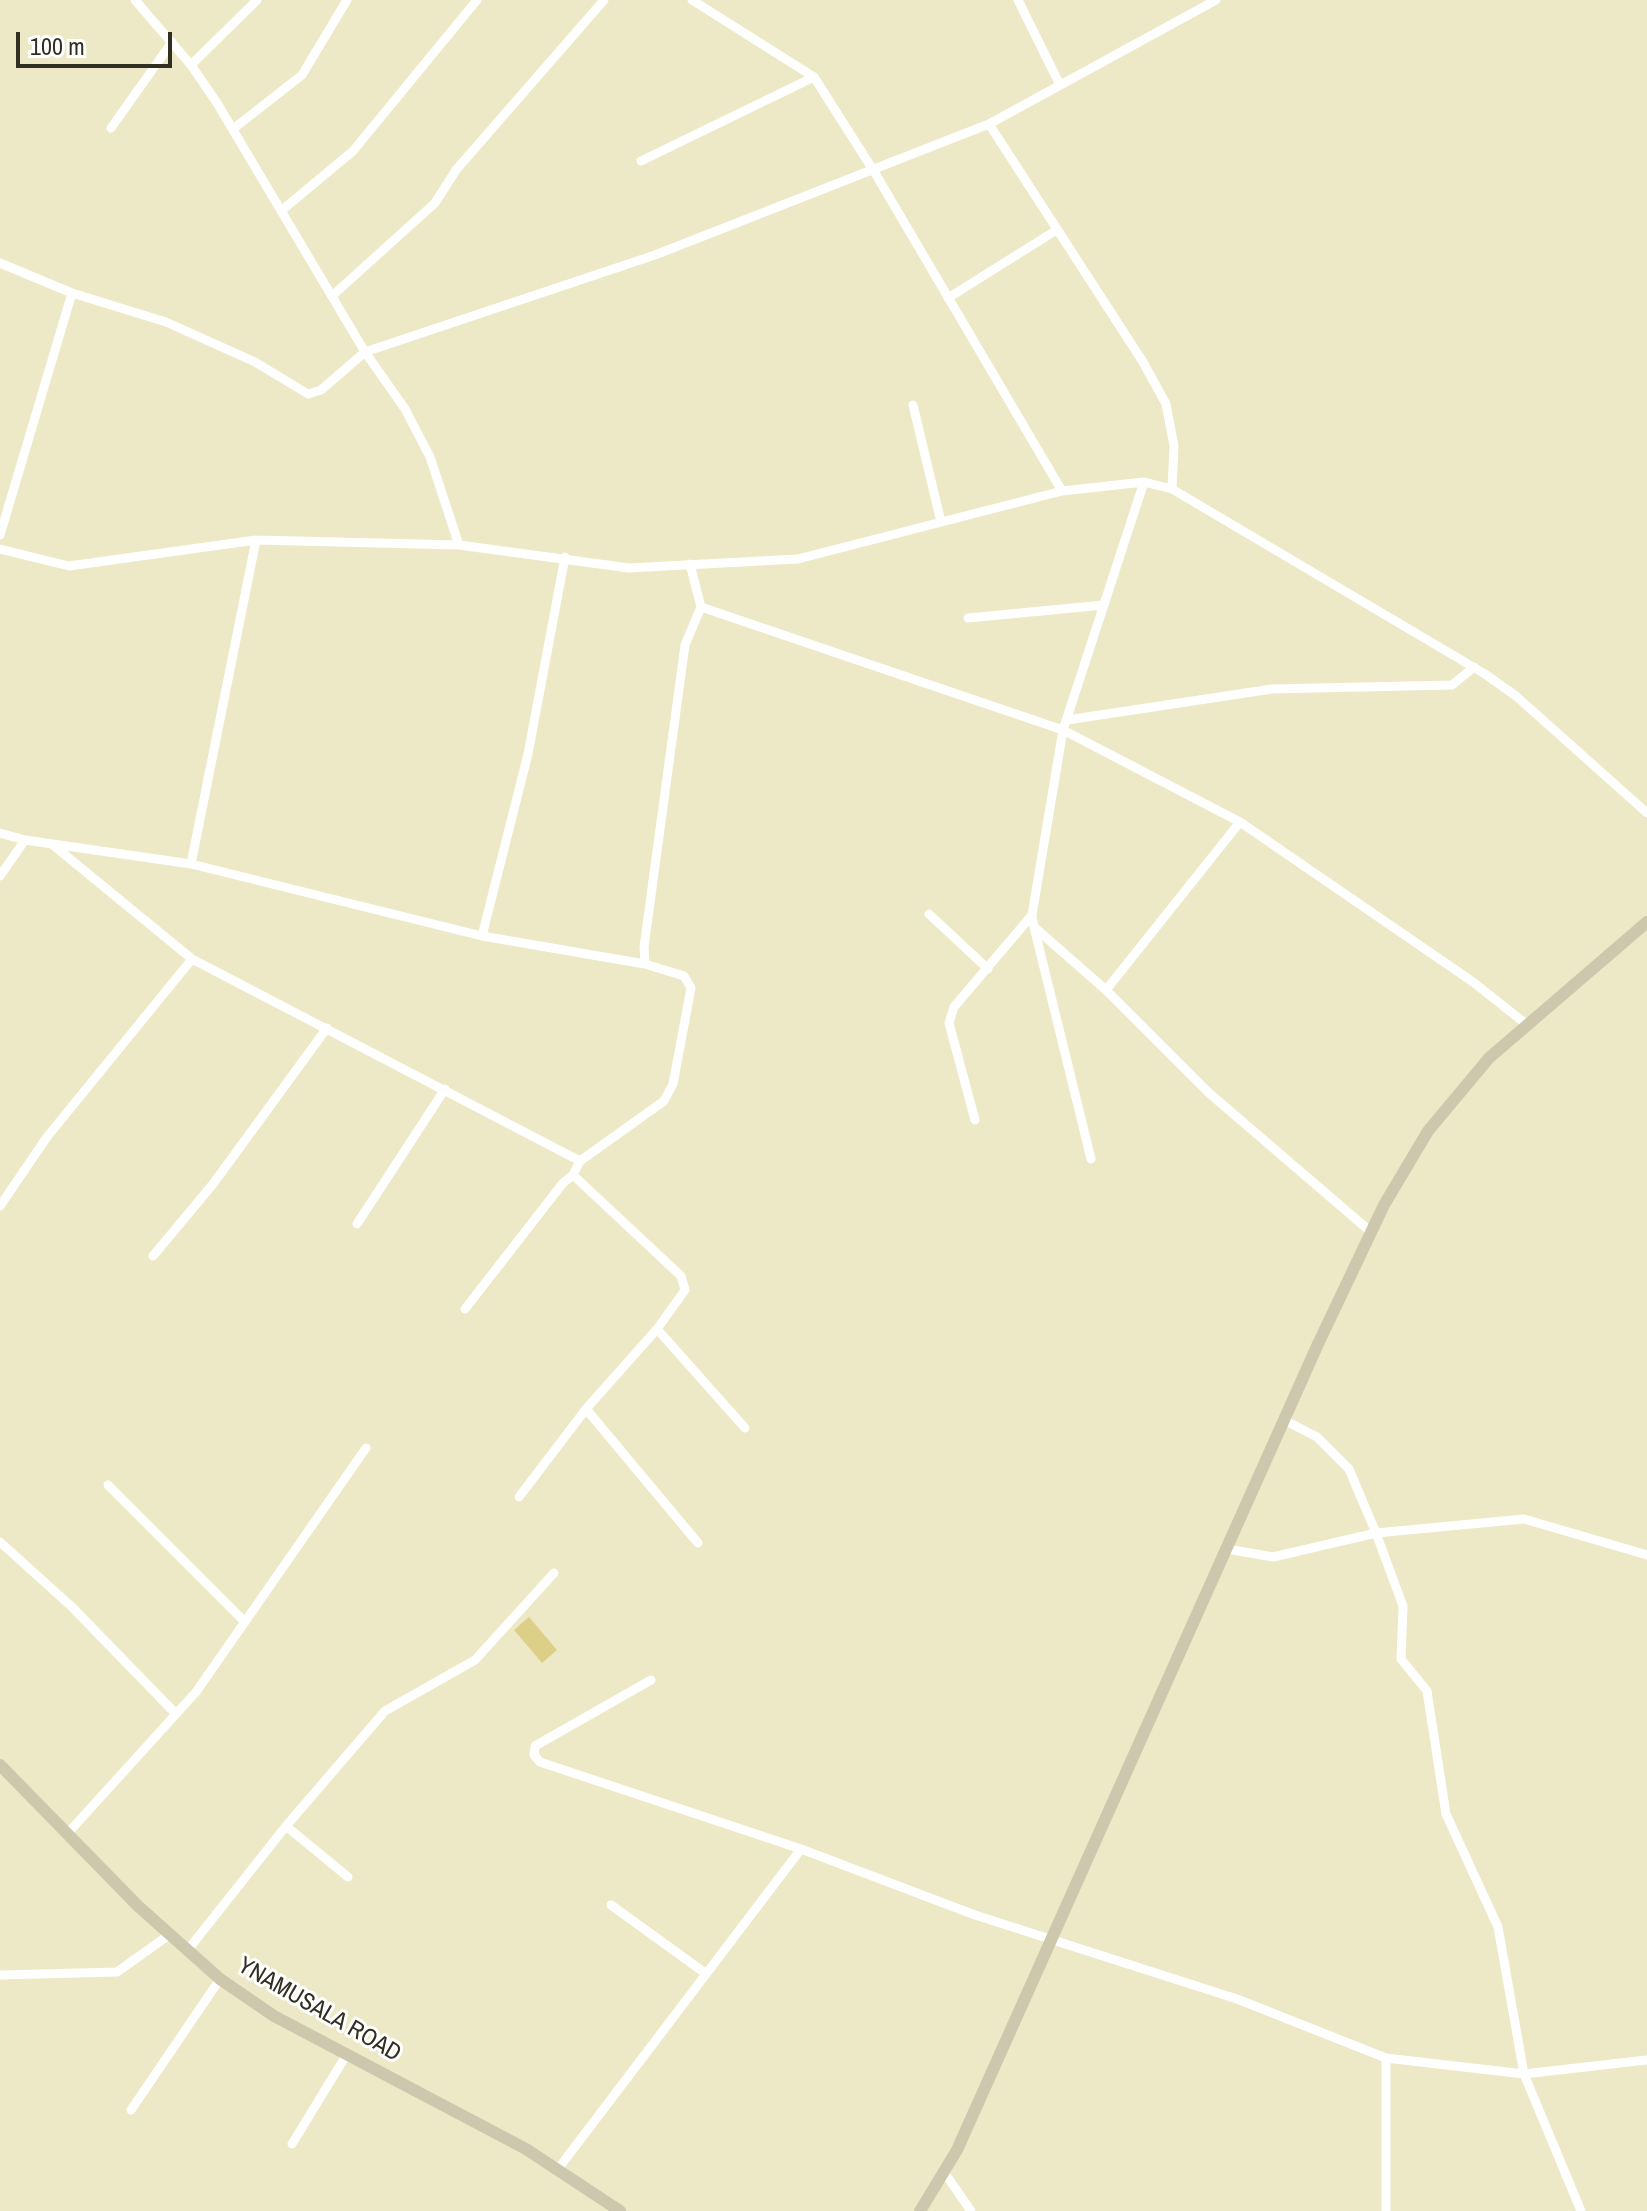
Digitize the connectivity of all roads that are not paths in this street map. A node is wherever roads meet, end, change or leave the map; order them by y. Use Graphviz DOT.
graph roads {
  1 [pos="151,0"];
  2 [pos="257,0"];
  3 [pos="347,0"];
  4 [pos="477,0"];
  5 [pos="604,0"];
  6 [pos="692,0"];
  7 [pos="1018,0"];
  8 [pos="1216,0"];
  9 [pos="139,4"];
  10 [pos="172,42"];
  11 [pos="191,65"];
  12 [pos="814,77"];
  13 [pos="1060,85"];
  14 [pos="989,124"];
  15 [pos="111,128"];
  16 [pos="233,129"];
  17 [pos="641,161"];
  18 [pos="873,170"];
  19 [pos="281,211"];
  20 [pos="1055,231"];
  21 [pos="0,263"];
  22 [pos="72,293"];
  23 [pos="332,296"];
  24 [pos="948,298"];
  25 [pos="365,352"];
  26 [pos="913,405"];
  27 [pos="1144,482"];
  28 [pos="1172,489"];
  29 [pos="1062,491"];
  30 [pos="941,522"];
  31 [pos="0,535"];
  32 [pos="256,540"];
  33 [pos="459,545"];
  34 [pos="0,549"];
  35 [pos="565,557"];
  36 [pos="690,564"];
  37 [pos="1104,605"];
  38 [pos="701,607"];
  39 [pos="968,618"];
  40 [pos="1474,667"];
  41 [pos="1065,725"];
  42 [pos="1647,813"];
  43 [pos="1240,822"];
  44 [pos="0,833"];
  45 [pos="25,840"];
  46 [pos="53,845"];
  47 [pos="191,864"];
  48 [pos="0,876"];
  49 [pos="929,914"];
  50 [pos="1032,915"];
  51 [pos="1647,922"];
  52 [pos="1034,927"];
  53 [pos="482,936"];
  54 [pos="192,959"];
  55 [pos="645,964"];
  56 [pos="988,969"];
  57 [pos="1106,990"];
  58 [pos="1526,1024"];
  59 [pos="327,1028"];
  60 [pos="445,1089"];
  61 [pos="975,1120"];
  62 [pos="1091,1159"];
  63 [pos="580,1161"];
  64 [pos="573,1175"];
  65 [pos="0,1206"];
  66 [pos="357,1224"];
  67 [pos="1371,1232"];
  68 [pos="153,1256"];
  69 [pos="465,1309"];
  70 [pos="657,1329"];
  71 [pos="586,1409"];
  72 [pos="1284,1420"];
  73 [pos="745,1428"];
  74 [pos="366,1448"];
  75 [pos="108,1485"];
  76 [pos="519,1497"];
  77 [pos="1376,1533"];
  78 [pos="0,1542"];
  79 [pos="698,1543"];
  80 [pos="1227,1549"];
  81 [pos="1647,1555"];
  82 [pos="554,1573"];
  83 [pos="245,1622"];
  84 [pos="651,1680"];
  85 [pos="176,1714"];
  86 [pos="0,1765"];
  87 [pos="286,1826"];
  88 [pos="68,1833"];
  89 [pos="801,1849"];
  90 [pos="348,1877"];
  91 [pos="611,1905"];
  92 [pos="169,1935"];
  93 [pos="1051,1940"];
  94 [pos="187,1951"];
  95 [pos="705,1973"];
  96 [pos="0,1975"];
  97 [pos="220,1979"];
  98 [pos="347,2054"];
  99 [pos="1386,2058"];
  100 [pos="1647,2060"];
  101 [pos="1524,2074"];
  102 [pos="131,2110"];
  103 [pos="292,2144"];
  104 [pos="558,2169"];
  105 [pos="944,2172"];
  106 [pos="620,2211"];
  107 [pos="920,2211"];
  108 [pos="971,2211"];
  109 [pos="1386,2211"];
  110 [pos="1581,2211"];
  1 -- 9 [label="street"];
  2 -- 11 [label="street"];
  3 -- 16 [label="street"];
  4 -- 19 [label="street"];
  5 -- 23 [label="street"];
  6 -- 12 [label="street"];
  7 -- 13 [label="street"];
  8 -- 13 [label="street"];
  9 -- 10 [label="street"];
  10 -- 11 [label="street"];
  10 -- 15 [label="street"];
  11 -- 16 [label="street"];
  12 -- 17 [label="street"];
  12 -- 18 [label="street"];
  13 -- 14 [label="street"];
  14 -- 18 [label="street"];
  14 -- 20 [label="street"];
  16 -- 19 [label="street"];
  18 -- 24 [label="street"];
  18 -- 25 [label="street"];
  19 -- 23 [label="street"];
  20 -- 24 [label="street"];
  20 -- 28 [label="street"];
  21 -- 22 [label="street"];
  22 -- 25 [label="street"];
  22 -- 31 [label="street"];
  23 -- 25 [label="street"];
  24 -- 29 [label="street"];
  25 -- 33 [label="street"];
  26 -- 30 [label="street"];
  27 -- 28 [label="street"];
  27 -- 29 [label="street"];
  27 -- 37 [label="street"];
  28 -- 40 [label="street"];
  29 -- 30 [label="street"];
  30 -- 36 [label="street"];
  32 -- 33 [label="street"];
  32 -- 34 [label="street"];
  32 -- 47 [label="street"];
  33 -- 35 [label="street"];
  35 -- 36 [label="street"];
  35 -- 53 [label="street"];
  36 -- 38 [label="street"];
  37 -- 39 [label="street"];
  37 -- 41 [label="street"];
  38 -- 41 [label="street"];
  38 -- 55 [label="street"];
  40 -- 41 [label="street"];
  40 -- 42 [label="street"];
  41 -- 43 [label="street"];
  41 -- 50 [label="street"];
  43 -- 57 [label="street"];
  43 -- 58 [label="street"];
  44 -- 45 [label="street"];
  45 -- 46 [label="street"];
  45 -- 48 [label="street"];
  46 -- 47 [label="street"];
  46 -- 54 [label="street"];
  47 -- 53 [label="street"];
  49 -- 56 [label="street"];
  50 -- 52 [label="street"];
  50 -- 56 [label="street"];
  51 -- 58 [label="main road"];
  52 -- 57 [label="street"];
  52 -- 62 [label="street"];
  53 -- 55 [label="street"];
  54 -- 59 [label="street"];
  54 -- 65 [label="street"];
  55 -- 63 [label="street"];
  56 -- 61 [label="street"];
  57 -- 67 [label="street"];
  58 -- 67 [label="main road"];
  59 -- 60 [label="street"];
  59 -- 68 [label="street"];
  60 -- 63 [label="street"];
  60 -- 66 [label="street"];
  63 -- 64 [label="street"];
  64 -- 69 [label="street"];
  64 -- 70 [label="street"];
  67 -- 72 [label="main road"];
  70 -- 71 [label="street"];
  70 -- 73 [label="street"];
  71 -- 76 [label="street"];
  71 -- 79 [label="street"];
  72 -- 77 [label="street"];
  72 -- 80 [label="main road"];
  74 -- 83 [label="street"];
  75 -- 83 [label="street"];
  77 -- 80 [label="street"];
  77 -- 81 [label="street"];
  77 -- 101 [label="street"];
  78 -- 85 [label="street"];
  80 -- 93 [label="main road"];
  82 -- 87 [label="street"];
  83 -- 85 [label="street"];
  84 -- 89 [label="street"];
  85 -- 88 [label="street"];
  86 -- 88 [label="main road, YNAMUSALA ROAD"];
  87 -- 90 [label="street"];
  87 -- 94 [label="street"];
  88 -- 92 [label="main road, YNAMUSALA ROAD"];
  89 -- 93 [label="street"];
  89 -- 95 [label="street"];
  91 -- 95 [label="street"];
  92 -- 94 [label="main road, YNAMUSALA ROAD"];
  92 -- 96 [label="street"];
  93 -- 99 [label="street"];
  93 -- 105 [label="main road"];
  94 -- 97 [label="main road, YNAMUSALA ROAD"];
  95 -- 104 [label="street"];
  97 -- 98 [label="main road, YNAMUSALA ROAD"];
  97 -- 102 [label="street"];
  98 -- 103 [label="street"];
  98 -- 104 [label="main road, YNAMUSALA ROAD"];
  99 -- 101 [label="street"];
  99 -- 109 [label="street"];
  100 -- 101 [label="street"];
  101 -- 110 [label="street"];
  104 -- 106 [label="main road, YNAMUSALA ROAD"];
  105 -- 107 [label="main road"];
  105 -- 108 [label="street"];
}
